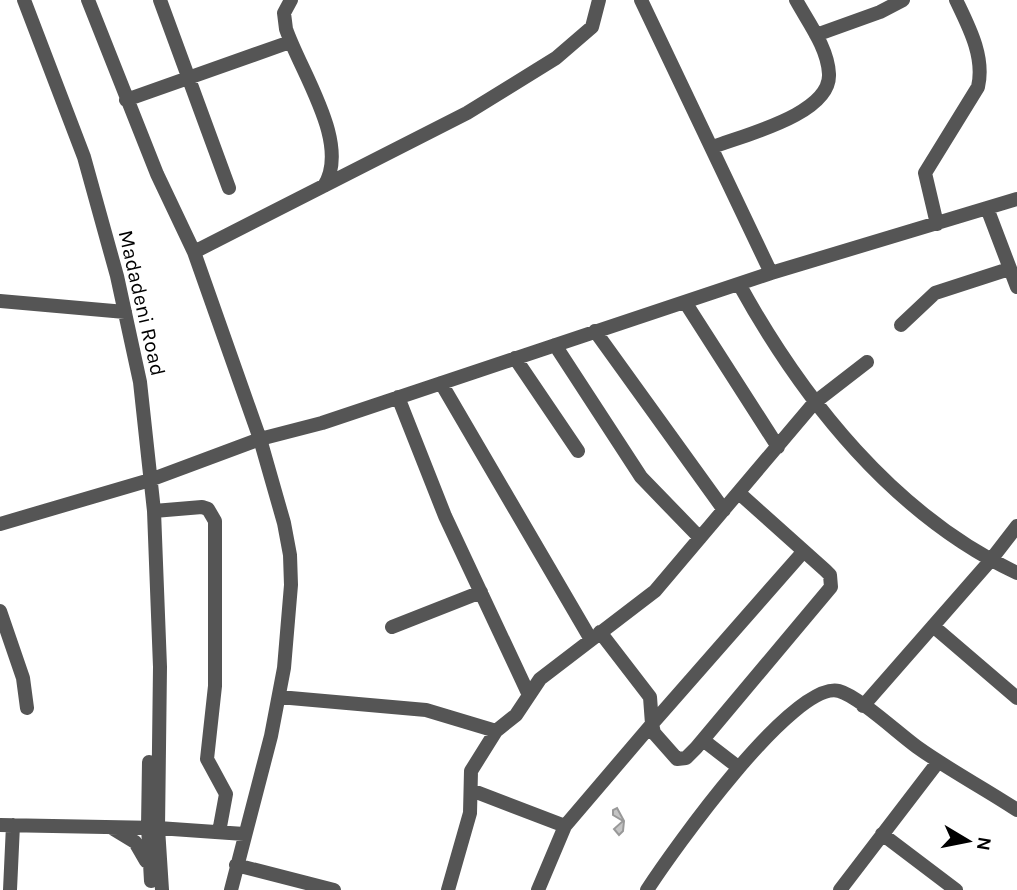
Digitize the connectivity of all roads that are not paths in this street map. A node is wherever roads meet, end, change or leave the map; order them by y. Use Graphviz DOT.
graph roads {
  1 [pos="24,0"];
  2 [pos="88,0"];
  3 [pos="160,0"];
  4 [pos="600,0"];
  5 [pos="641,0"];
  6 [pos="796,0"];
  7 [pos="903,0"];
  8 [pos="956,0"];
  9 [pos="286,2"];
  10 [pos="816,35"];
  11 [pos="290,42"];
  12 [pos="188,76"];
  13 [pos="126,100"];
  14 [pos="713,147"];
  15 [pos="324,186"];
  16 [pos="229,188"];
  17 [pos="1017,199"];
  18 [pos="987,208"];
  19 [pos="937,224"];
  20 [pos="194,252"];
  21 [pos="1009,269"];
  22 [pos="771,273"];
  23 [pos="739,284"];
  24 [pos="1017,288"];
  25 [pos="0,300"];
  26 [pos="685,302"];
  27 [pos="125,312"];
  28 [pos="901,325"];
  29 [pos="595,331"];
  30 [pos="555,345"];
  31 [pos="515,358"];
  32 [pos="867,362"];
  33 [pos="441,383"];
  34 [pos="398,397"];
  35 [pos="814,403"];
  36 [pos="260,439"];
  37 [pos="778,447"];
  38 [pos="578,451"];
  39 [pos="150,480"];
  40 [pos="739,493"];
  41 [pos="724,510"];
  42 [pos="154,511"];
  43 [pos="0,524"];
  44 [pos="1017,526"];
  45 [pos="700,538"];
  46 [pos="803,552"];
  47 [pos="990,561"];
  48 [pos="1017,573"];
  49 [pos="481,592"];
  50 [pos="0,611"];
  51 [pos="933,626"];
  52 [pos="392,627"];
  53 [pos="156,628"];
  54 [pos="595,635"];
  55 [pos="528,693"];
  56 [pos="279,697"];
  57 [pos="1017,698"];
  58 [pos="863,706"];
  59 [pos="27,708"];
  60 [pos="652,724"];
  61 [pos="496,731"];
  62 [pos="703,740"];
  63 [pos="938,762"];
  64 [pos="738,767"];
  65 [pos="471,790"];
  66 [pos="148,796"];
  67 [pos="1017,810"];
  68 [pos="6,825"];
  69 [pos="565,826"];
  70 [pos="112,827"];
  71 [pos="153,827"];
  72 [pos="219,832"];
  73 [pos="244,834"];
  74 [pos="882,834"];
  75 [pos="236,865"];
  76 [pos="152,883"];
  77 [pos="10,890"];
  78 [pos="162,890"];
  79 [pos="231,890"];
  80 [pos="334,890"];
  81 [pos="448,890"];
  82 [pos="538,890"];
  83 [pos="647,890"];
  84 [pos="840,890"];
  85 [pos="956,890"];
  1 -- 27 [label="street, Madadeni Road"];
  2 -- 13 [label="street"];
  3 -- 12 [label="street"];
  4 -- 15 [label="street"];
  5 -- 14 [label="street"];
  6 -- 10 [label="street"];
  7 -- 10 [label="street"];
  8 -- 19 [label="street"];
  9 -- 11 [label="street"];
  10 -- 14 [label="street"];
  11 -- 12 [label="street"];
  11 -- 15 [label="street"];
  12 -- 13 [label="street"];
  12 -- 16 [label="street"];
  13 -- 20 [label="street"];
  14 -- 22 [label="street"];
  15 -- 20 [label="street"];
  17 -- 18 [label="street"];
  18 -- 19 [label="street"];
  18 -- 21 [label="street"];
  19 -- 22 [label="street"];
  20 -- 36 [label="street"];
  21 -- 24 [label="street"];
  21 -- 28 [label="street"];
  22 -- 23 [label="street"];
  23 -- 26 [label="street"];
  23 -- 35 [label="street"];
  25 -- 27 [label="street"];
  26 -- 29 [label="street"];
  26 -- 37 [label="street"];
  27 -- 39 [label="street, Madadeni Road"];
  29 -- 30 [label="street"];
  29 -- 41 [label="street"];
  30 -- 31 [label="street"];
  30 -- 45 [label="street"];
  31 -- 33 [label="street"];
  31 -- 38 [label="street"];
  32 -- 35 [label="street"];
  33 -- 34 [label="street"];
  33 -- 54 [label="street"];
  34 -- 36 [label="street"];
  34 -- 49 [label="street"];
  35 -- 37 [label="street"];
  35 -- 47 [label="street"];
  36 -- 39 [label="street"];
  36 -- 56 [label="street"];
  37 -- 40 [label="street"];
  39 -- 42 [label="street, Madadeni Road"];
  39 -- 43 [label="street"];
  40 -- 41 [label="street"];
  40 -- 46 [label="street"];
  41 -- 45 [label="street"];
  42 -- 53 [label="street, Madadeni Road"];
  42 -- 72 [label="street"];
  44 -- 47 [label="street"];
  45 -- 54 [label="street"];
  46 -- 60 [label="street"];
  46 -- 62 [label="street"];
  47 -- 48 [label="street"];
  47 -- 51 [label="street"];
  49 -- 52 [label="street"];
  49 -- 55 [label="street"];
  50 -- 59 [label="street"];
  51 -- 57 [label="street"];
  51 -- 58 [label="street"];
  53 -- 66 [label="street, Madadeni Road"];
  53 -- 71 [label="street, Madadeni Road"];
  54 -- 55 [label="street"];
  54 -- 60 [label="street"];
  55 -- 61 [label="street"];
  56 -- 61 [label="street"];
  56 -- 73 [label="street"];
  58 -- 63 [label="street"];
  58 -- 64 [label="street"];
  60 -- 62 [label="street"];
  60 -- 69 [label="street"];
  61 -- 65 [label="street"];
  62 -- 64 [label="street"];
  63 -- 67 [label="street"];
  63 -- 74 [label="street"];
  64 -- 83 [label="street"];
  65 -- 69 [label="street"];
  65 -- 81 [label="street"];
  66 -- 70 [label="street"];
  66 -- 71 [label="street, Madadeni Road"];
  68 -- 70 [label="street"];
  68 -- 77 [label="street"];
  69 -- 82 [label="street"];
  70 -- 71 [label="street"];
  70 -- 76 [label="street"];
  71 -- 72 [label="street"];
  71 -- 76 [label="street, Madadeni Road"];
  71 -- 78 [label="street, Madadeni Road"];
  72 -- 73 [label="street"];
  73 -- 75 [label="street"];
  74 -- 84 [label="street"];
  74 -- 85 [label="street"];
  75 -- 79 [label="street"];
  75 -- 80 [label="street"];
}
